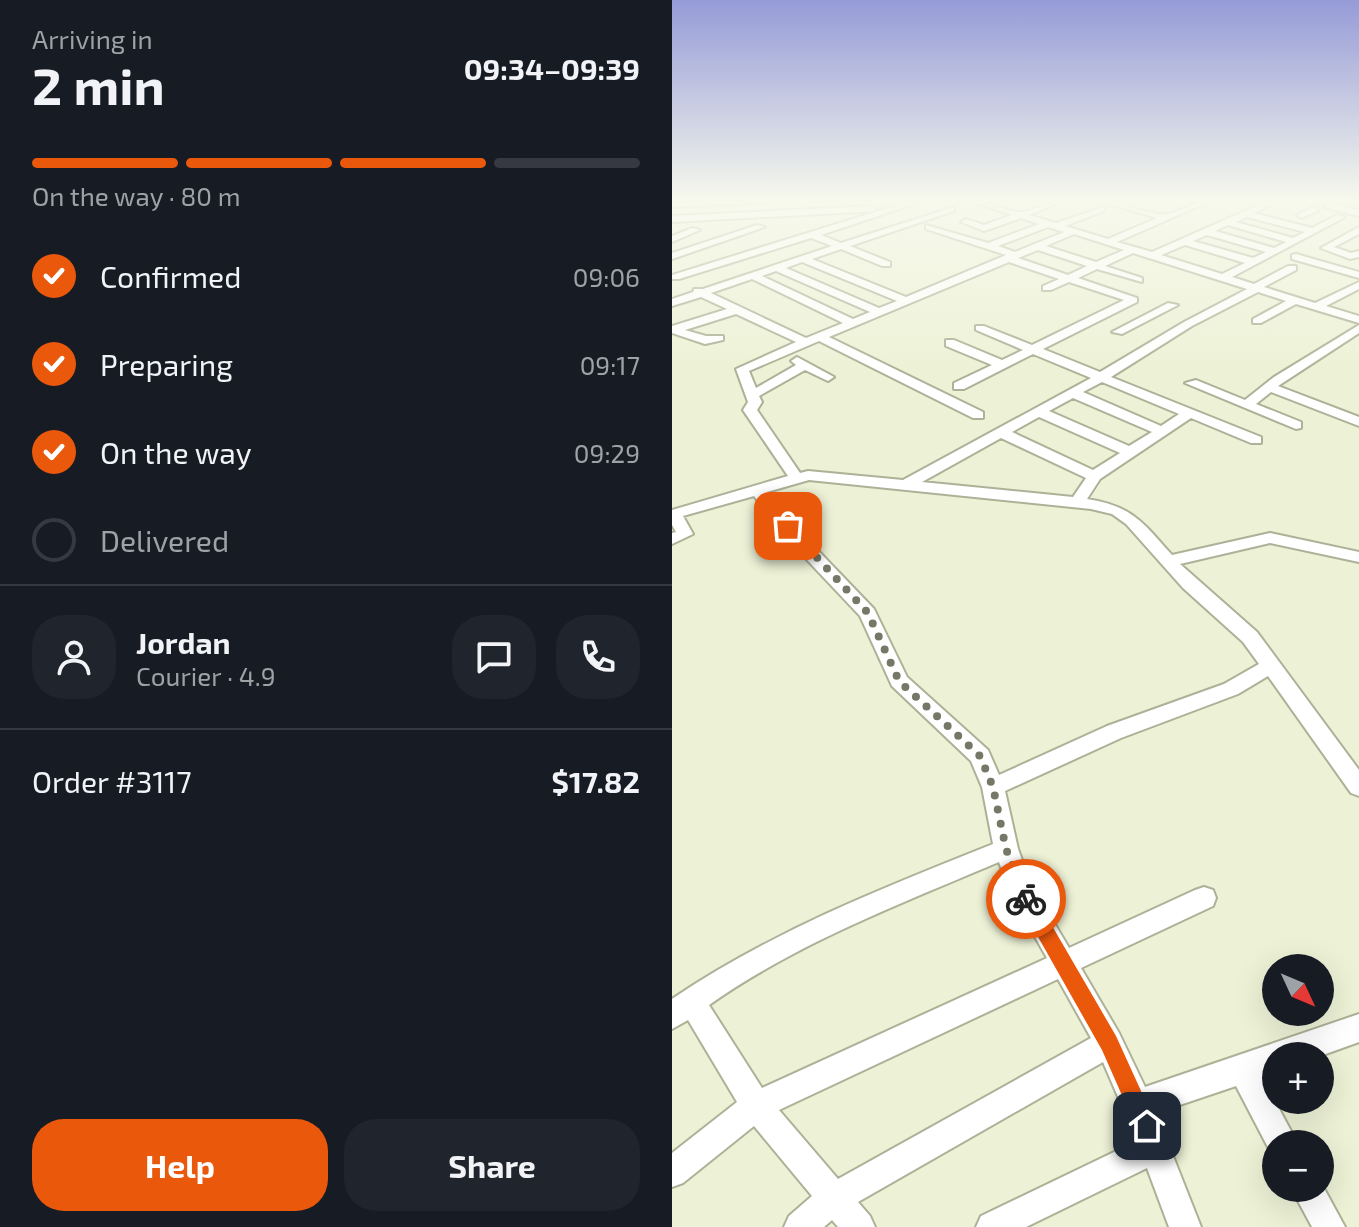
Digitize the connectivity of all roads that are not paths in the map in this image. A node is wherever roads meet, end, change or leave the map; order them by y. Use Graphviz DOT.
graph roads {
  1 [pos="738,256"];
  2 [pos="742,256"];
  3 [pos="811,256"];
  4 [pos="867,256"];
  5 [pos="1067,256"];
  6 [pos="1118,256"];
  7 [pos="1152,256"];
  8 [pos="1234,256"];
  9 [pos="1265,256"];
  10 [pos="1012,257"];
  11 [pos="803,259"];
  12 [pos="1254,262"];
  13 [pos="886,264"];
  14 [pos="1096,266"];
  15 [pos="777,268"];
  16 [pos="753,276"];
  17 [pos="673,277"];
  18 [pos="1069,278"];
  19 [pos="1223,278"];
  20 [pos="1138,280"];
  21 [pos="1358,283"];
  22 [pos="1047,288"];
  23 [pos="1256,288"];
  24 [pos="703,293"];
  25 [pos="905,300"];
  26 [pos="1133,300"];
  27 [pos="1295,300"];
  28 [pos="672,303"];
  29 [pos="1316,307"];
  30 [pos="736,310"];
  31 [pos="877,311"];
  32 [pos="1359,320"];
  33 [pos="1257,321"];
  34 [pos="851,322"];
  35 [pos="1091,322"];
  36 [pos="980,328"];
  37 [pos="1359,328"];
  38 [pos="673,330"];
  39 [pos="1118,332"];
  40 [pos="719,338"];
  41 [pos="811,339"];
  42 [pos="1137,339"];
  43 [pos="950,343"];
  44 [pos="1037,348"];
  45 [pos="780,353"];
  46 [pos="805,365"];
  47 [pos="1003,365"];
  48 [pos="1102,376"];
  49 [pos="828,377"];
  50 [pos="1191,383"];
  51 [pos="959,386"];
  52 [pos="1268,387"];
  53 [pos="1071,392"];
  54 [pos="752,395"];
  55 [pos="1246,406"];
  56 [pos="1037,411"];
  57 [pos="1191,412"];
  58 [pos="978,415"];
  59 [pos="1359,422"];
  60 [pos="1296,425"];
  61 [pos="1162,431"];
  62 [pos="1000,432"];
  63 [pos="1256,440"];
  64 [pos="1130,452"];
  65 [pos="1094,476"];
  66 [pos="796,477"];
  67 [pos="909,483"];
  68 [pos="756,488"];
  69 [pos="1077,503"];
  70 [pos="673,514"];
  71 [pos="672,539"];
  72 [pos="1359,557"];
  73 [pos="1170,561"];
  74 [pos="1271,666"];
  75 [pos="993,787"];
  76 [pos="1359,787"];
  77 [pos="1006,849"];
  78 [pos="1204,898"];
  79 [pos="1061,962"];
  80 [pos="681,1008"];
  81 [pos="1359,1028"];
  82 [pos="1320,1042"];
  83 [pos="1109,1043"];
  84 [pos="1262,1063"];
  85 [pos="1243,1070"];
  86 [pos="1138,1104"];
  87 [pos="756,1106"];
  88 [pos="1275,1130"];
  89 [pos="1156,1148"];
  90 [pos="672,1172"];
  91 [pos="834,1198"];
  92 [pos="1315,1202"];
  93 [pos="800,1227"];
  94 [pos="859,1227"];
  95 [pos="992,1227"];
  96 [pos="1185,1227"];
  97 [pos="1329,1227"];
  1 -- 17 [label="street"];
  2 -- 17 [label="street"];
  3 -- 11 [label="street"];
  4 -- 13 [label="street"];
  5 -- 14 [label="street"];
  6 -- 14 [label="street"];
  7 -- 19 [label="street"];
  8 -- 12 [label="street"];
  9 -- 12 [label="street"];
  10 -- 18 [label="street"];
  10 -- 25 [label="street"];
  11 -- 15 [label="street"];
  11 -- 25 [label="street"];
  12 -- 19 [label="street"];
  14 -- 18 [label="street"];
  14 -- 20 [label="street"];
  15 -- 16 [label="street"];
  15 -- 31 [label="street"];
  16 -- 24 [label="street"];
  16 -- 34 [label="street"];
  17 -- 24 [label="street"];
  18 -- 22 [label="street"];
  18 -- 26 [label="street"];
  19 -- 23 [label="street"];
  21 -- 23 [label="street"];
  21 -- 29 [label="street"];
  23 -- 27 [label="street"];
  23 -- 48 [label="street"];
  24 -- 28 [label="street"];
  24 -- 30 [label="street"];
  25 -- 31 [label="street"];
  26 -- 35 [label="street"];
  26 -- 39 [label="street"];
  27 -- 29 [label="street"];
  27 -- 33 [label="street"];
  29 -- 32 [label="street"];
  30 -- 38 [label="street"];
  30 -- 41 [label="street"];
  31 -- 34 [label="street"];
  34 -- 41 [label="street"];
  35 -- 39 [label="street"];
  35 -- 44 [label="street"];
  36 -- 44 [label="street"];
  37 -- 52 [label="street"];
  38 -- 40 [label="street"];
  39 -- 42 [label="street"];
  41 -- 45 [label="street"];
  41 -- 58 [label="street"];
  43 -- 47 [label="street"];
  44 -- 47 [label="street"];
  44 -- 48 [label="street"];
  45 -- 46 [label="street"];
  45 -- 54 [label="street"];
  46 -- 49 [label="street"];
  46 -- 54 [label="street"];
  47 -- 51 [label="street"];
  48 -- 53 [label="street"];
  48 -- 57 [label="street"];
  50 -- 55 [label="street"];
  52 -- 55 [label="street"];
  52 -- 59 [label="street"];
  53 -- 56 [label="street"];
  53 -- 61 [label="street"];
  54 -- 66 [label="street"];
  55 -- 60 [label="street"];
  56 -- 62 [label="street"];
  56 -- 64 [label="street"];
  57 -- 61 [label="street"];
  57 -- 63 [label="street"];
  61 -- 64 [label="street"];
  62 -- 65 [label="street"];
  62 -- 67 [label="street"];
  64 -- 65 [label="street"];
  65 -- 69 [label="street"];
  66 -- 67 [label="street"];
  66 -- 68 [label="street"];
  67 -- 69 [label="street"];
  68 -- 70 [label="street"];
  68 -- 75 [label="street"];
  69 -- 73 [label="street"];
  70 -- 71 [label="street"];
  72 -- 73 [label="street"];
  73 -- 74 [label="street"];
  74 -- 75 [label="street"];
  74 -- 76 [label="street"];
  75 -- 77 [label="street"];
  77 -- 79 [label="street"];
  77 -- 80 [label="street"];
  78 -- 79 [label="street"];
  79 -- 83 [label="street"];
  79 -- 87 [label="street"];
  80 -- 87 [label="street"];
  81 -- 82 [label="street"];
  83 -- 86 [label="street"];
  83 -- 91 [label="street"];
  84 -- 85 [label="street"];
  85 -- 86 [label="street"];
  85 -- 88 [label="street"];
  86 -- 89 [label="street"];
  87 -- 90 [label="street"];
  87 -- 91 [label="street"];
  89 -- 95 [label="street"];
  89 -- 96 [label="street"];
  91 -- 93 [label="street"];
  91 -- 94 [label="street"];
  92 -- 97 [label="street"];
}
